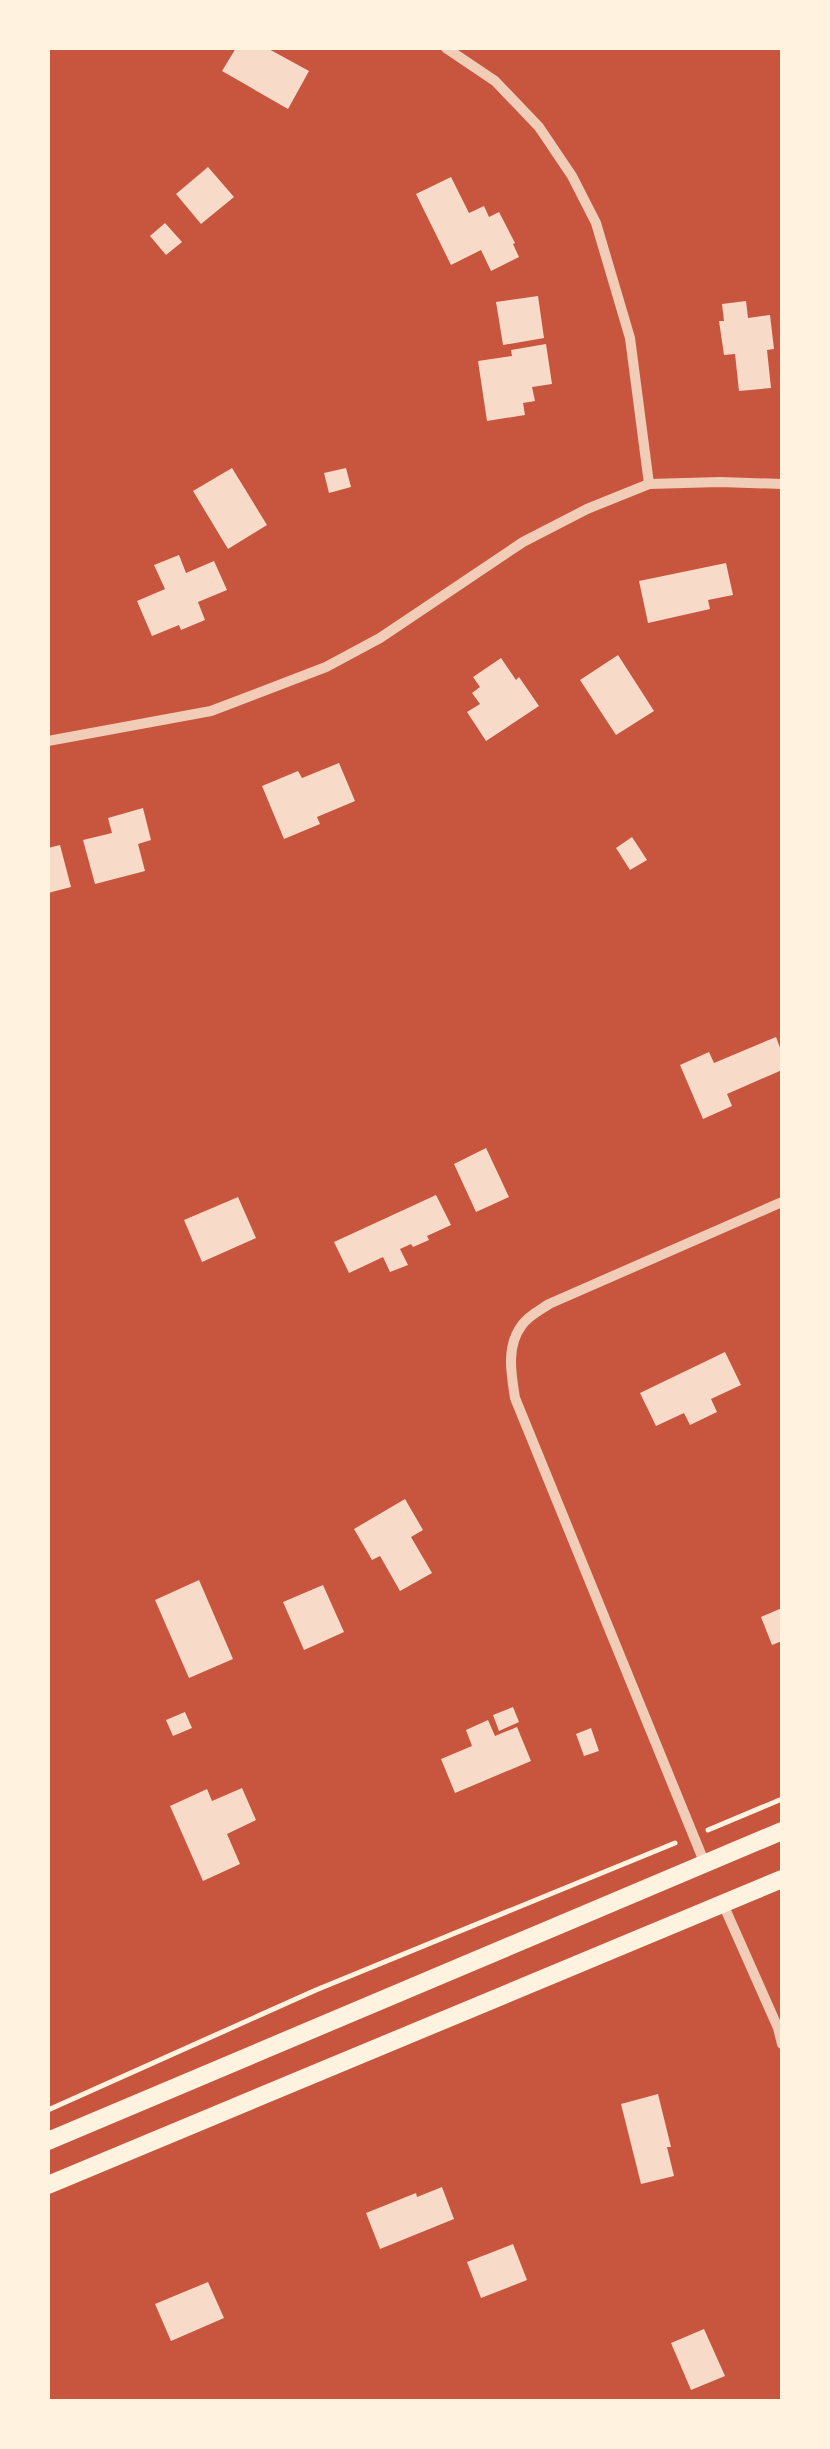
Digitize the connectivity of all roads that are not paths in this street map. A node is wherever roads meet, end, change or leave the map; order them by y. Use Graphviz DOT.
graph roads {
  1 [pos="446,48"];
  2 [pos="649,484"];
  3 [pos="782,484"];
  4 [pos="48,742"];
  5 [pos="782,1202"];
  6 [pos="782,1831"];
  7 [pos="705,1864"];
  8 [pos="782,1879"];
  9 [pos="723,1904"];
  10 [pos="782,2044"];
  11 [pos="48,2141"];
  12 [pos="48,2185"];
  1 -- 2 [label="street"];
  2 -- 3 [label="street"];
  2 -- 4 [label="street"];
  5 -- 7 [label="street"];
  6 -- 7 [label="main road"];
  7 -- 11 [label="main road"];
  8 -- 9 [label="main road"];
  9 -- 10 [label="street"];
  9 -- 12 [label="main road"];
}
